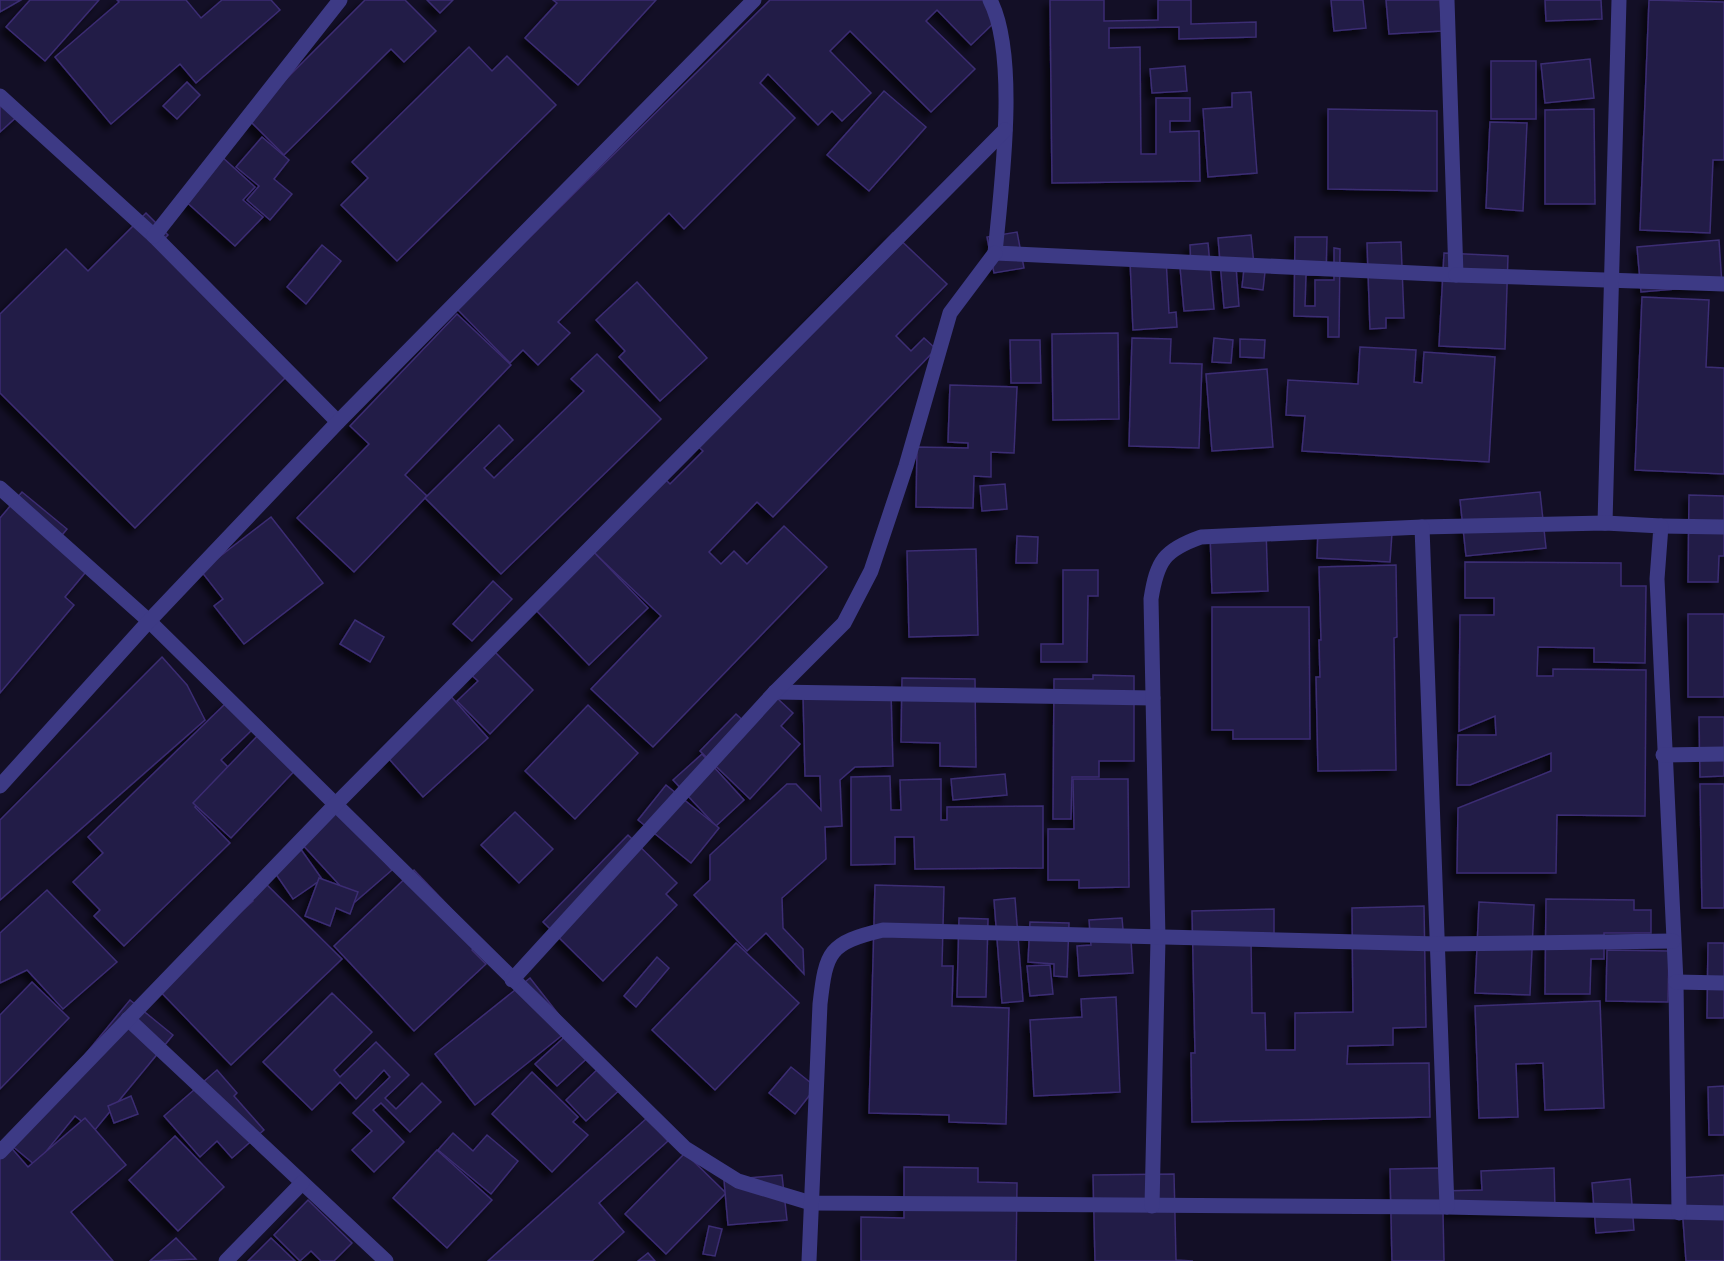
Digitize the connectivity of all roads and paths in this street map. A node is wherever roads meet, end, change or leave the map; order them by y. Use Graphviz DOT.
graph roads {
  1 [pos="340,0"];
  2 [pos="754,0"];
  3 [pos="990,0"];
  4 [pos="1447,0"];
  5 [pos="1619,0"];
  6 [pos="0,96"];
  7 [pos="1005,130"];
  8 [pos="154,236"];
  9 [pos="995,253"];
  10 [pos="1456,275"];
  11 [pos="1612,279"];
  12 [pos="1724,284"];
  13 [pos="338,422"];
  14 [pos="0,488"];
  15 [pos="1605,524"];
  16 [pos="1661,526"];
  17 [pos="1422,527"];
  18 [pos="1724,527"];
  19 [pos="149,621"];
  20 [pos="775,693"];
  21 [pos="1153,698"];
  22 [pos="1724,754"];
  23 [pos="1664,755"];
  24 [pos="0,786"];
  25 [pos="334,806"];
  26 [pos="1158,939"];
  27 [pos="1673,941"];
  28 [pos="1438,944"];
  29 [pos="512,980"];
  30 [pos="1676,982"];
  31 [pos="1724,983"];
  32 [pos="128,1019"];
  33 [pos="0,1152"];
  34 [pos="303,1183"];
  35 [pos="811,1203"];
  36 [pos="1152,1206"];
  37 [pos="1447,1207"];
  38 [pos="1679,1213"];
  39 [pos="1724,1213"];
  40 [pos="226,1261"];
  41 [pos="386,1261"];
  42 [pos="808,1261"];
  1 -- 8 [label="street"];
  2 -- 13 [label="street"];
  3 -- 7 [label="street"];
  4 -- 10 [label="street"];
  5 -- 11 [label="street"];
  6 -- 8 [label="street"];
  7 -- 9 [label="street"];
  7 -- 25 [label="street"];
  8 -- 13 [label="street"];
  9 -- 10 [label="street"];
  9 -- 20 [label="street"];
  10 -- 11 [label="street"];
  11 -- 12 [label="street"];
  11 -- 15 [label="street"];
  13 -- 19 [label="street"];
  14 -- 19 [label="street"];
  15 -- 16 [label="street"];
  15 -- 17 [label="street"];
  16 -- 18 [label="street"];
  16 -- 23 [label="street"];
  17 -- 21 [label="street"];
  17 -- 28 [label="street"];
  19 -- 24 [label="street"];
  19 -- 25 [label="street"];
  20 -- 21 [label="street"];
  20 -- 29 [label="street"];
  21 -- 26 [label="street"];
  22 -- 23 [label="street"];
  23 -- 27 [label="street"];
  25 -- 29 [label="street"];
  25 -- 32 [label="street"];
  26 -- 28 [label="street"];
  26 -- 35 [label="street"];
  26 -- 36 [label="street"];
  27 -- 28 [label="street"];
  27 -- 30 [label="street"];
  28 -- 37 [label="street"];
  29 -- 35 [label="street"];
  30 -- 31 [label="street"];
  30 -- 38 [label="street"];
  32 -- 33 [label="street"];
  32 -- 34 [label="street"];
  34 -- 40 [label="street"];
  34 -- 41 [label="street"];
  35 -- 36 [label="street"];
  35 -- 42 [label="street"];
  36 -- 37 [label="street"];
  37 -- 38 [label="street"];
  38 -- 39 [label="street"];
}
